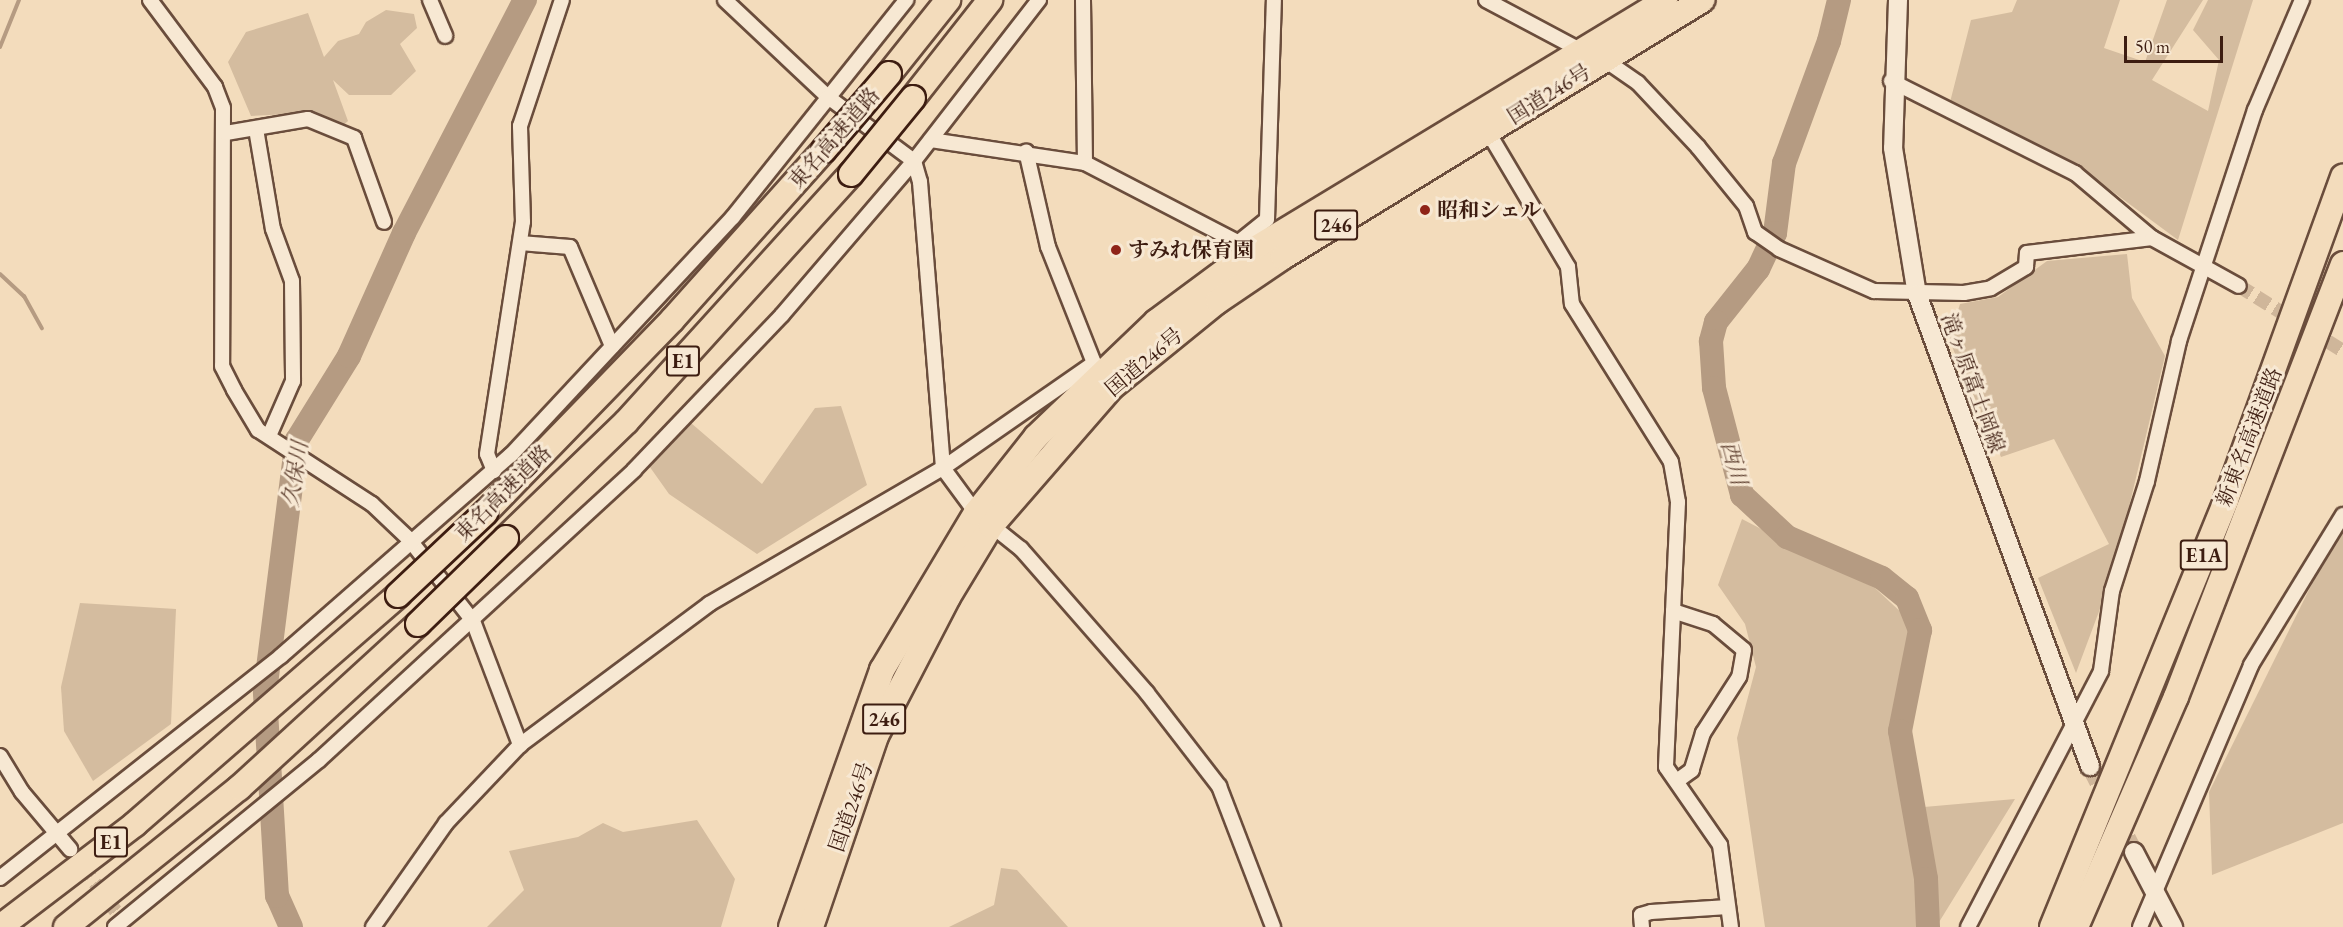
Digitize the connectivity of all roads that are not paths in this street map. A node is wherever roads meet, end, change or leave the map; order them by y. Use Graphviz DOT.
graph roads {
  1 [pos="150,0"];
  2 [pos="430,0"];
  3 [pos="562,0"];
  4 [pos="725,0"];
  5 [pos="906,0"];
  6 [pos="948,0"];
  7 [pos="990,0"];
  8 [pos="1040,0"];
  9 [pos="1083,0"];
  10 [pos="1274,0"];
  11 [pos="1486,0"];
  12 [pos="1703,0"];
  13 [pos="1898,0"];
  14 [pos="2302,0"];
  15 [pos="1652,4"];
  16 [pos="445,36"];
  17 [pos="1581,51"];
  18 [pos="1606,59"];
  19 [pos="1891,81"];
  20 [pos="828,97"];
  21 [pos="256,129"];
  22 [pos="1488,132"];
  23 [pos="226,133"];
  24 [pos="931,140"];
  25 [pos="1026,151"];
  26 [pos="914,161"];
  27 [pos="1085,162"];
  28 [pos="2343,177"];
  29 [pos="384,222"];
  30 [pos="2152,238"];
  31 [pos="520,243"];
  32 [pos="1246,246"];
  33 [pos="2343,264"];
  34 [pos="2205,266"];
  35 [pos="2239,286"];
  36 [pos="1917,294"];
  37 [pos="612,346"];
  38 [pos="269,436"];
  39 [pos="943,468"];
  40 [pos="494,471"];
  41 [pos="2343,515"];
  42 [pos="983,519"];
  43 [pos="409,539"];
  44 [pos="1673,611"];
  45 [pos="473,621"];
  46 [pos="2074,720"];
  47 [pos="520,745"];
  48 [pos="0,756"];
  49 [pos="2090,766"];
  50 [pos="1678,780"];
  51 [pos="57,833"];
  52 [pos="70,849"];
  53 [pos="2134,852"];
  54 [pos="0,878"];
  55 [pos="2155,893"];
  56 [pos="1728,907"];
  57 [pos="120,922"];
  58 [pos="0,927"];
  59 [pos="66,927"];
  60 [pos="374,927"];
  61 [pos="791,927"];
  62 [pos="811,927"];
  63 [pos="1273,927"];
  64 [pos="1642,927"];
  65 [pos="1731,927"];
  66 [pos="1968,927"];
  67 [pos="2052,927"];
  68 [pos="2076,927"];
  69 [pos="2140,927"];
  70 [pos="2173,927"];
  1 -- 23 [label="street"];
  2 -- 16 [label="street"];
  3 -- 31 [label="street"];
  4 -- 20 [label="street"];
  5 -- 20 [label="street"];
  6 -- 58 [label="highway, 東名高速道路 / E1, bridge"];
  7 -- 59 [label="highway, 東名高速道路 / E1, bridge"];
  8 -- 24 [label="street"];
  9 -- 27 [label="street"];
  10 -- 32 [label="street"];
  11 -- 17 [label="street"];
  12 -- 18 [label="highway, 国道246号 / 246"];
  13 -- 19 [label="main road, 滝ヶ原富士岡線"];
  14 -- 34 [label="street"];
  15 -- 17 [label="highway, 国道246号 / 246"];
  17 -- 18 [label="street"];
  17 -- 32 [label="highway, 国道246号 / 246"];
  18 -- 22 [label="highway, 国道246号 / 246"];
  18 -- 36 [label="street"];
  19 -- 30 [label="street"];
  19 -- 36 [label="main road, 滝ヶ原富士岡線"];
  20 -- 26 [label="street"];
  20 -- 37 [label="street"];
  21 -- 23 [label="street"];
  21 -- 29 [label="street"];
  21 -- 38 [label="street"];
  22 -- 42 [label="highway, 国道246号 / 246"];
  22 -- 44 [label="street"];
  23 -- 38 [label="street"];
  24 -- 25 [label="street"];
  24 -- 26 [label="street"];
  25 -- 27 [label="street"];
  25 -- 39 [label="street"];
  26 -- 39 [label="street"];
  26 -- 45 [label="street"];
  27 -- 32 [label="street"];
  28 -- 67 [label="highway, 新東名高速道路 / E1A"];
  30 -- 34 [label="street"];
  30 -- 36 [label="street"];
  31 -- 37 [label="street"];
  31 -- 40 [label="street"];
  32 -- 42 [label="highway, 国道246号 / 246"];
  33 -- 68 [label="highway, 新東名高速道路 / E1A"];
  34 -- 35 [label="street"];
  34 -- 46 [label="street"];
  36 -- 46 [label="main road, 滝ヶ原富士岡線"];
  37 -- 40 [label="street"];
  38 -- 43 [label="street"];
  39 -- 42 [label="street"];
  39 -- 47 [label="street"];
  40 -- 43 [label="street"];
  41 -- 55 [label="street"];
  42 -- 61 [label="highway, 国道246号 / 246"];
  42 -- 62 [label="highway, 国道246号 / 246"];
  42 -- 63 [label="street"];
  43 -- 45 [label="street"];
  43 -- 51 [label="street"];
  44 -- 50 [label="street"];
  44 -- 50 [label="street"];
  45 -- 47 [label="street"];
  45 -- 57 [label="street"];
  46 -- 49 [label="main road, 滝ヶ原富士岡線"];
  46 -- 66 [label="street"];
  47 -- 60 [label="street"];
  48 -- 51 [label="street"];
  50 -- 56 [label="street"];
  51 -- 52 [label="street"];
  51 -- 54 [label="street"];
  53 -- 55 [label="main road"];
  55 -- 69 [label="street"];
  55 -- 70 [label="main road"];
  56 -- 64 [label="street"];
  56 -- 65 [label="street"];
}
